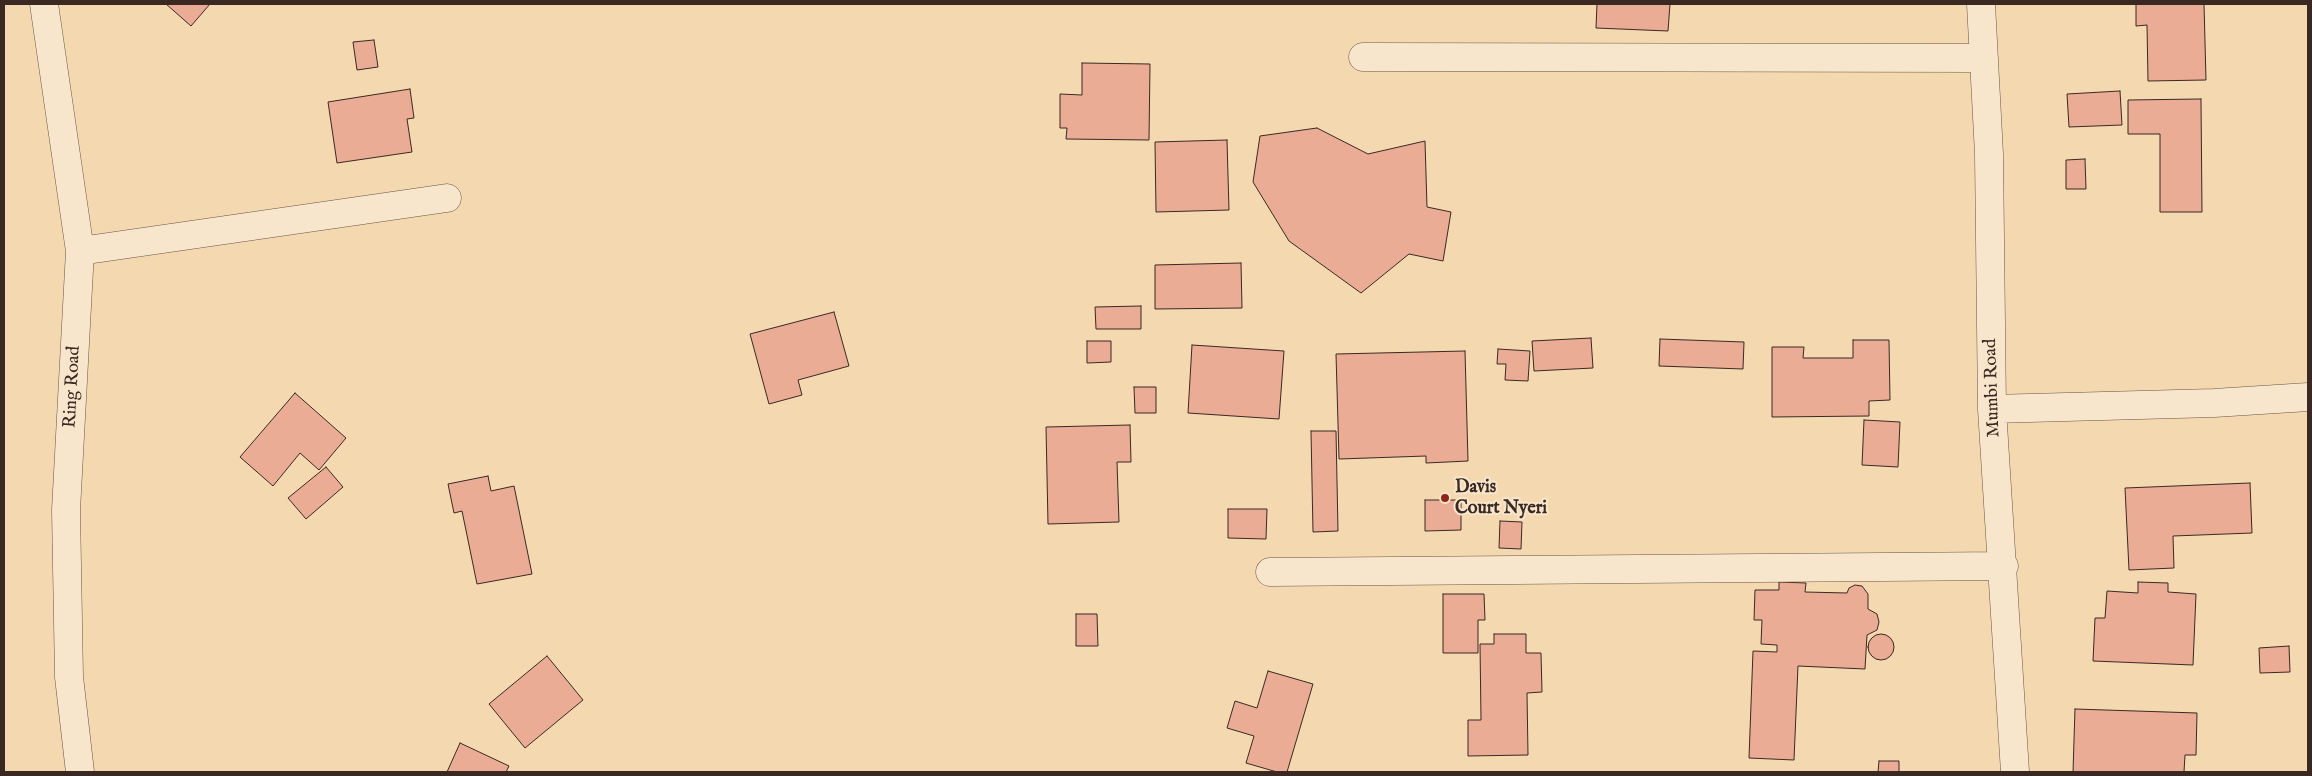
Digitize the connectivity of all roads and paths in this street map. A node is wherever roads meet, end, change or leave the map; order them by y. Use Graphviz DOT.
graph roads {
  1 [pos="44,4"];
  2 [pos="1981,4"];
  3 [pos="1363,57"];
  4 [pos="1984,58"];
  5 [pos="446,198"];
  6 [pos="80,251"];
  7 [pos="2308,397"];
  8 [pos="1992,409"];
  9 [pos="2004,566"];
  10 [pos="1270,572"];
  11 [pos="80,772"];
  12 [pos="2015,772"];
  1 -- 6 [label="street, Ring Road"];
  2 -- 4 [label="street, Mumbi Road"];
  3 -- 4 [label="street"];
  4 -- 8 [label="street, Mumbi Road"];
  5 -- 6 [label="street"];
  6 -- 11 [label="street, Ring Road"];
  7 -- 8 [label="street"];
  8 -- 9 [label="street, Mumbi Road"];
  9 -- 10 [label="street"];
  9 -- 12 [label="street, Mumbi Road"];
}
